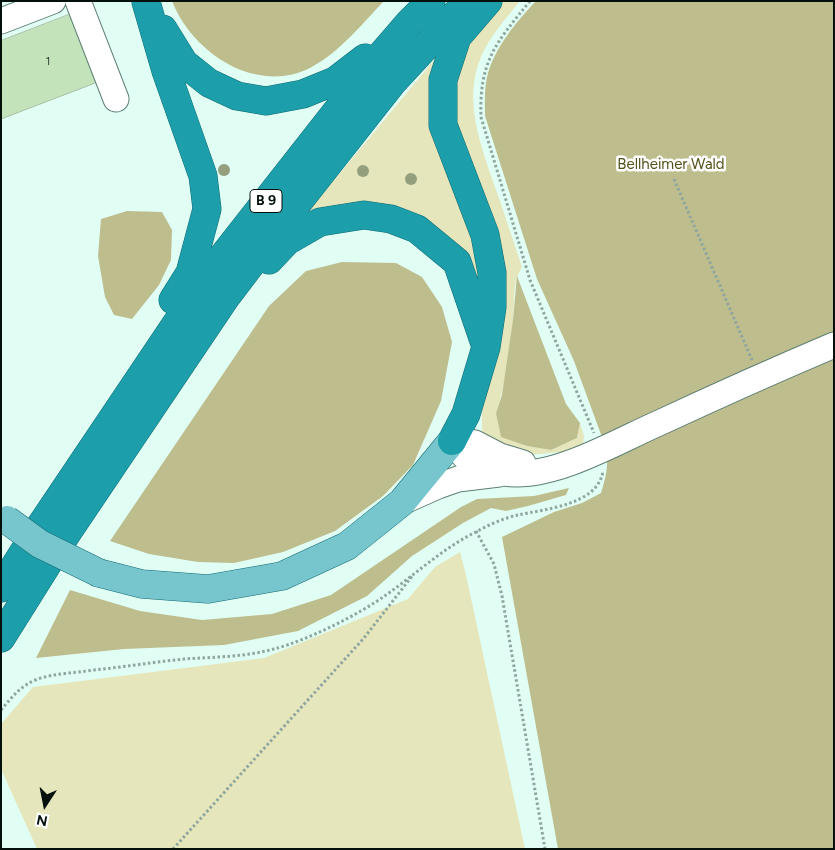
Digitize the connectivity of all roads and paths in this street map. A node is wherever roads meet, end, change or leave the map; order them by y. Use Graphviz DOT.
graph roads {
  1 [pos="53,1"];
  2 [pos="78,1"];
  3 [pos="431,1"];
  4 [pos="468,1"];
  5 [pos="488,1"];
  6 [pos="530,1"];
  7 [pos="146,2"];
  8 [pos="1,21"];
  9 [pos="409,23"];
  10 [pos="116,99"];
  11 [pos="674,179"];
  12 [pos="226,297"];
  13 [pos="834,345"];
  14 [pos="486,347"];
  15 [pos="760,377"];
  16 [pos="132,387"];
  17 [pos="452,441"];
  18 [pos="601,450"];
  19 [pos="551,469"];
  20 [pos="506,474"];
  21 [pos="402,502"];
  22 [pos="4,518"];
  23 [pos="476,532"];
  24 [pos="418,569"];
  25 [pos="1,588"];
  26 [pos="1,638"];
  27 [pos="1,710"];
  28 [pos="173,849"];
  29 [pos="545,849"];
  1 -- 8 [label="street"];
  2 -- 10 [label="street"];
  3 -- 9 [label="highway, B 9"];
  4 -- 12 [label="highway, B 9"];
  5 -- 14 [label="highway"];
  6 -- 18 [label="path"];
  7 -- 9 [label="highway, B 9"];
  7 -- 16 [label="highway, B 9"];
  9 -- 16 [label="highway, B 9"];
  11 -- 15 [label="path"];
  12 -- 14 [label="highway, B 9"];
  12 -- 26 [label="highway, B 9"];
  13 -- 15 [label="street"];
  14 -- 17 [label="highway"];
  15 -- 18 [label="street"];
  16 -- 25 [label="highway, B 9"];
  17 -- 19 [label="street"];
  17 -- 20 [label="street"];
  17 -- 21 [label="main road"];
  18 -- 19 [label="street"];
  18 -- 23 [label="path"];
  19 -- 20 [label="street"];
  20 -- 21 [label="street"];
  21 -- 22 [label="main road, bridge"];
  23 -- 24 [label="path"];
  23 -- 29 [label="path"];
  24 -- 27 [label="path"];
  24 -- 28 [label="path"];
}
